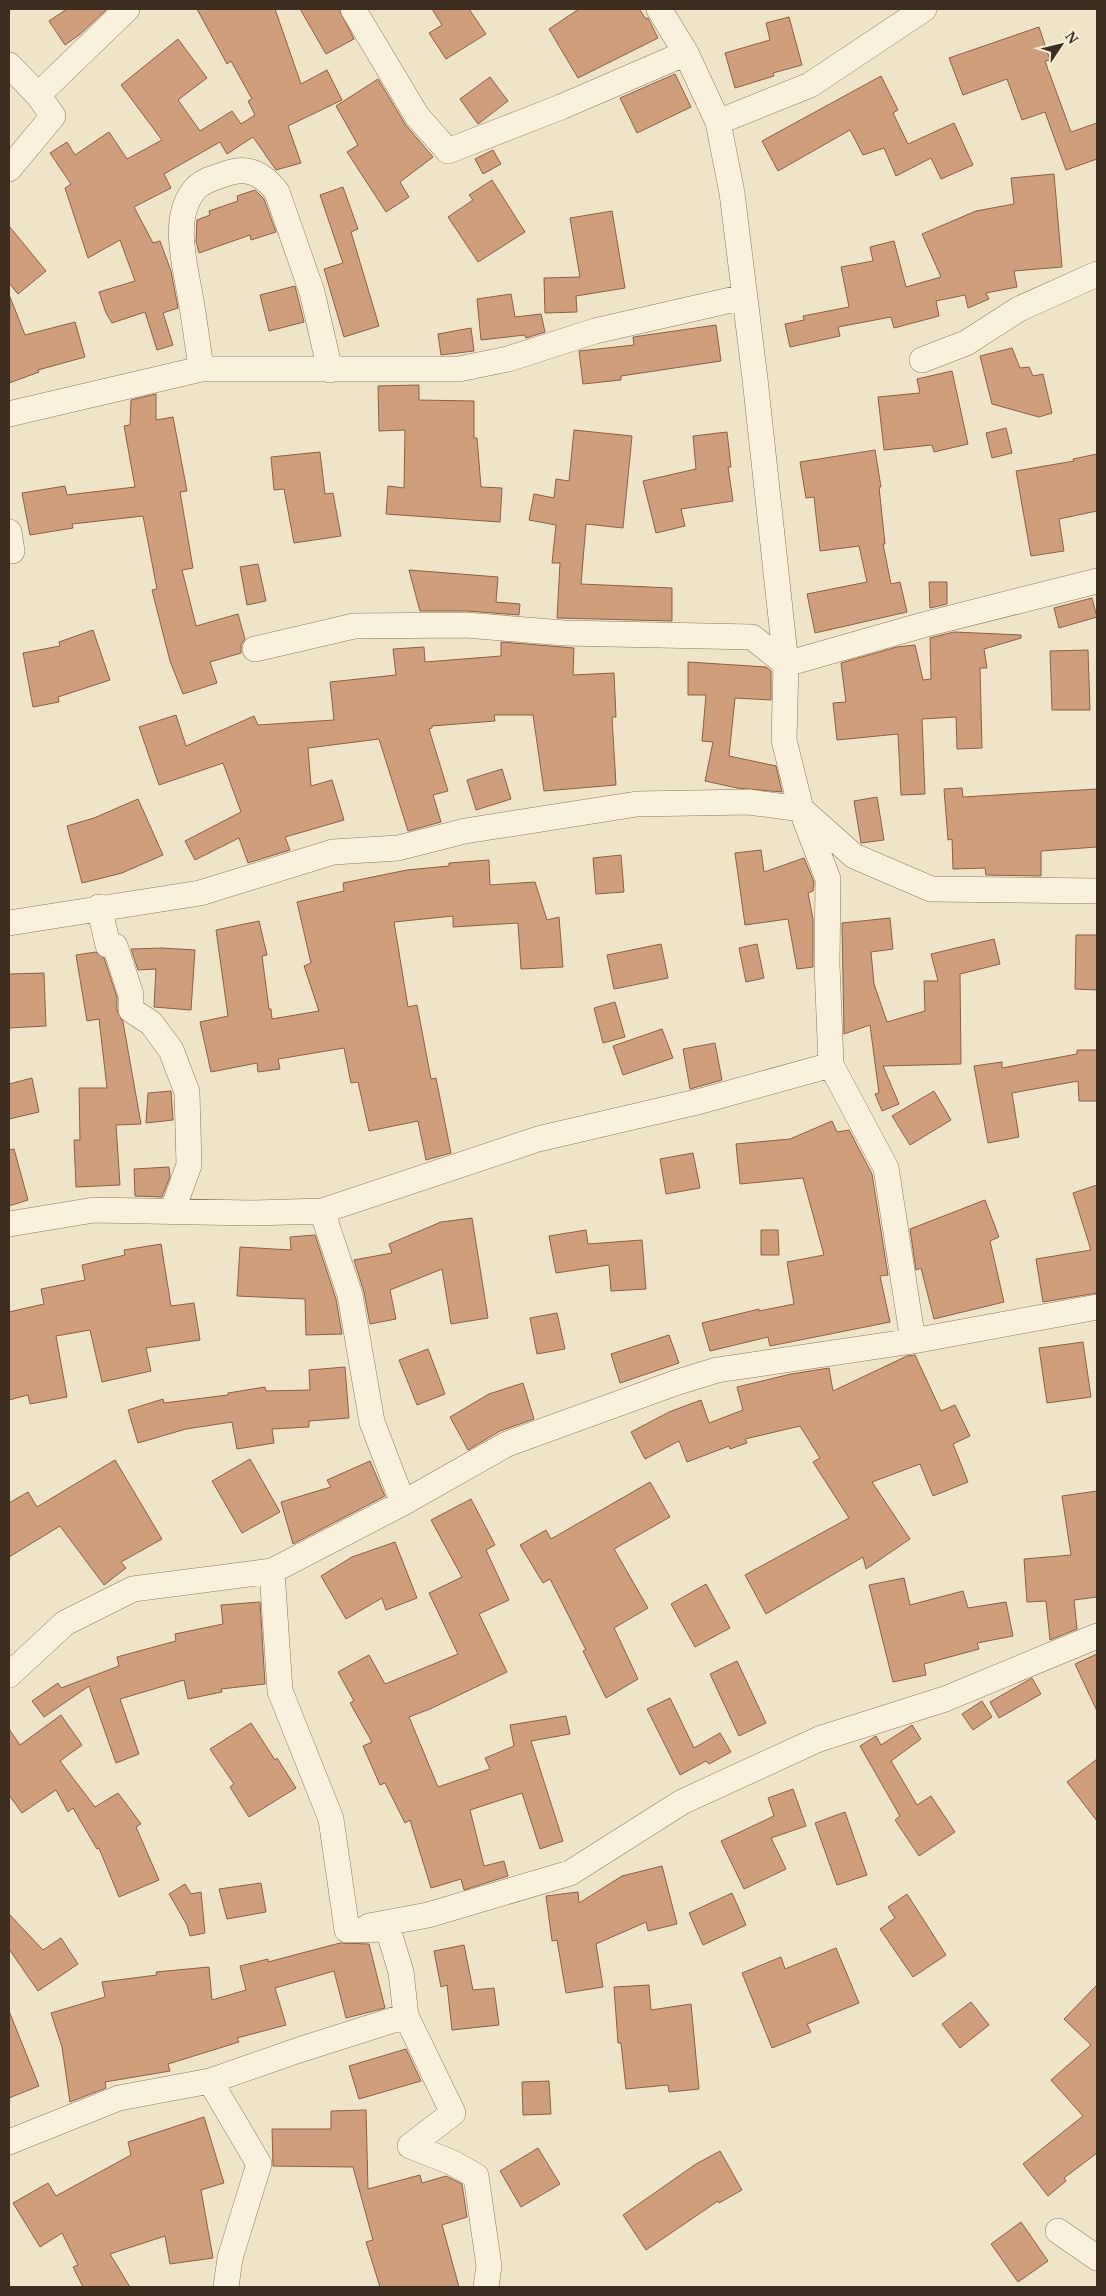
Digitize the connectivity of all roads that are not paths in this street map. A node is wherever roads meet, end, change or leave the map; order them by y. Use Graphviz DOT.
graph roads {
  1 [pos="127,9"];
  2 [pos="353,9"];
  3 [pos="659,9"];
  4 [pos="924,9"];
  5 [pos="686,53"];
  6 [pos="9,65"];
  7 [pos="38,96"];
  8 [pos="718,122"];
  9 [pos="9,169"];
  10 [pos="1097,274"];
  11 [pos="744,297"];
  12 [pos="922,360"];
  13 [pos="201,369"];
  14 [pos="330,370"];
  15 [pos="9,414"];
  16 [pos="1097,581"];
  17 [pos="255,649"];
  18 [pos="786,664"];
  19 [pos="801,809"];
  20 [pos="1097,891"];
  21 [pos="99,907"];
  22 [pos="9,923"];
  23 [pos="831,1064"];
  24 [pos="322,1211"];
  25 [pos="172,1212"];
  26 [pos="9,1224"];
  27 [pos="1097,1307"];
  28 [pos="913,1341"];
  29 [pos="403,1503"];
  30 [pos="272,1571"];
  31 [pos="1097,1636"];
  32 [pos="9,1672"];
  33 [pos="347,1930"];
  34 [pos="406,2016"];
  35 [pos="210,2082"];
  36 [pos="9,2142"];
  37 [pos="1058,2231"];
  38 [pos="1097,2258"];
  39 [pos="226,2287"];
  40 [pos="486,2287"];
  1 -- 7 [label="street"];
  2 -- 5 [label="street"];
  3 -- 5 [label="street"];
  4 -- 8 [label="street"];
  5 -- 8 [label="street"];
  6 -- 7 [label="street"];
  7 -- 9 [label="street"];
  8 -- 11 [label="street"];
  10 -- 12 [label="street"];
  11 -- 14 [label="street"];
  11 -- 18 [label="street"];
  13 -- 14 [label="street"];
  13 -- 14 [label="street"];
  13 -- 15 [label="street"];
  16 -- 18 [label="street"];
  17 -- 18 [label="street"];
  18 -- 19 [label="street"];
  19 -- 20 [label="street"];
  19 -- 21 [label="street"];
  19 -- 23 [label="street"];
  21 -- 22 [label="street"];
  21 -- 25 [label="street"];
  23 -- 24 [label="street"];
  23 -- 28 [label="street"];
  24 -- 25 [label="street"];
  24 -- 29 [label="street"];
  25 -- 26 [label="street"];
  27 -- 28 [label="street"];
  28 -- 29 [label="street"];
  29 -- 30 [label="street"];
  30 -- 32 [label="street"];
  30 -- 33 [label="street"];
  31 -- 33 [label="street"];
  33 -- 34 [label="street"];
  34 -- 35 [label="street"];
  34 -- 40 [label="street"];
  35 -- 36 [label="street"];
  35 -- 39 [label="street"];
  37 -- 38 [label="street"];
}
